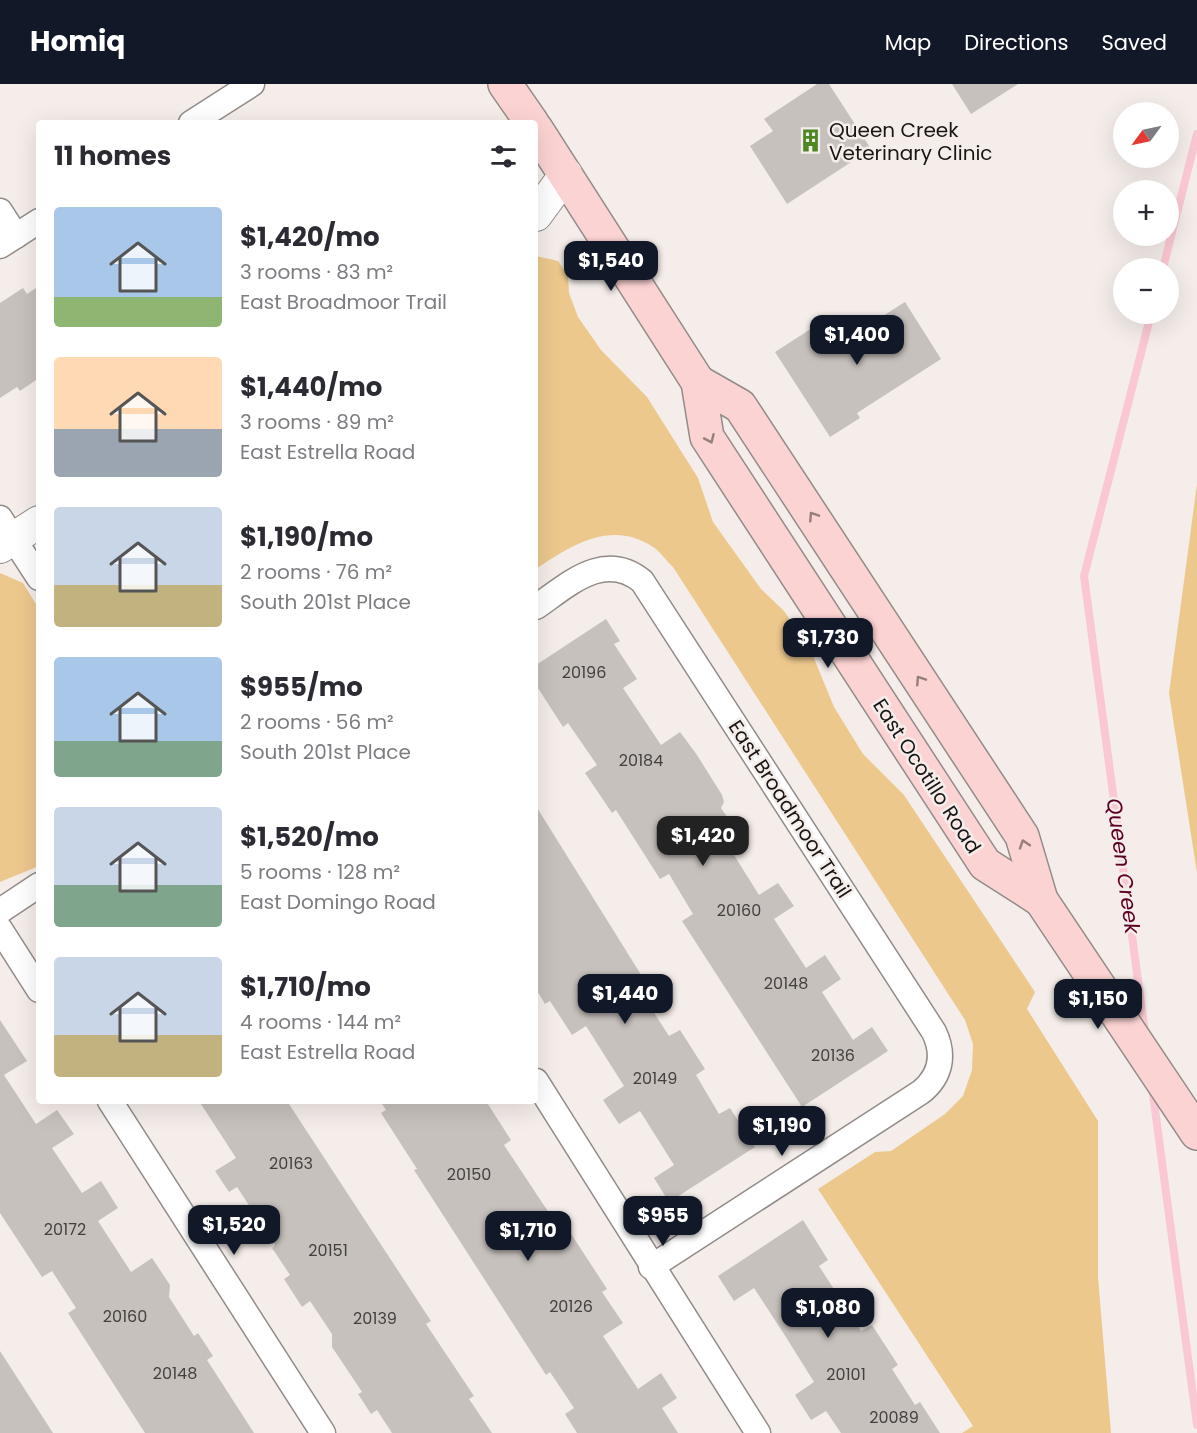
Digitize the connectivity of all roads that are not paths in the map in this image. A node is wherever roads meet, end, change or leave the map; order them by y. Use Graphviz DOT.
graph roads {
  1 [pos="252,84"];
  2 [pos="505,84"];
  3 [pos="196,120"];
  4 [pos="530,120"];
  5 [pos="538,132"];
  6 [pos="566,174"];
  7 [pos="538,184"];
  8 [pos="0,211"];
  9 [pos="538,212"];
  10 [pos="36,223"];
  11 [pos="8,241"];
  12 [pos="698,382"];
  13 [pos="36,523"];
  14 [pos="4,534"];
  15 [pos="36,574"];
  16 [pos="538,606"];
  17 [pos="36,887"];
  18 [pos="1041,900"];
  19 [pos="0,910"];
  20 [pos="0,929"];
  21 [pos="36,985"];
  22 [pos="538,1085"];
  23 [pos="112,1104"];
  24 [pos="1197,1133"];
  25 [pos="651,1267"];
  26 [pos="323,1433"];
  27 [pos="758,1433"];
  1 -- 3 [label="street"];
  2 -- 4 [label="main road"];
  5 -- 6 [label="main road, East Ocotillo Road"];
  6 -- 7 [label="street"];
  6 -- 9 [label="street"];
  6 -- 12 [label="main road, East Ocotillo Road"];
  8 -- 11 [label="street"];
  10 -- 11 [label="street"];
  18 -- 12 [label="main road, East Ocotillo Road, one-way"];
  12 -- 18 [label="main road, East Ocotillo Road, one-way"];
  13 -- 14 [label="street"];
  14 -- 15 [label="street"];
  16 -- 25 [label="street, East Broadmoor Trail"];
  17 -- 19 [label="street"];
  18 -- 24 [label="main road, East Ocotillo Road"];
  20 -- 21 [label="street"];
  22 -- 25 [label="street"];
  23 -- 26 [label="street"];
  25 -- 27 [label="street"];
}
